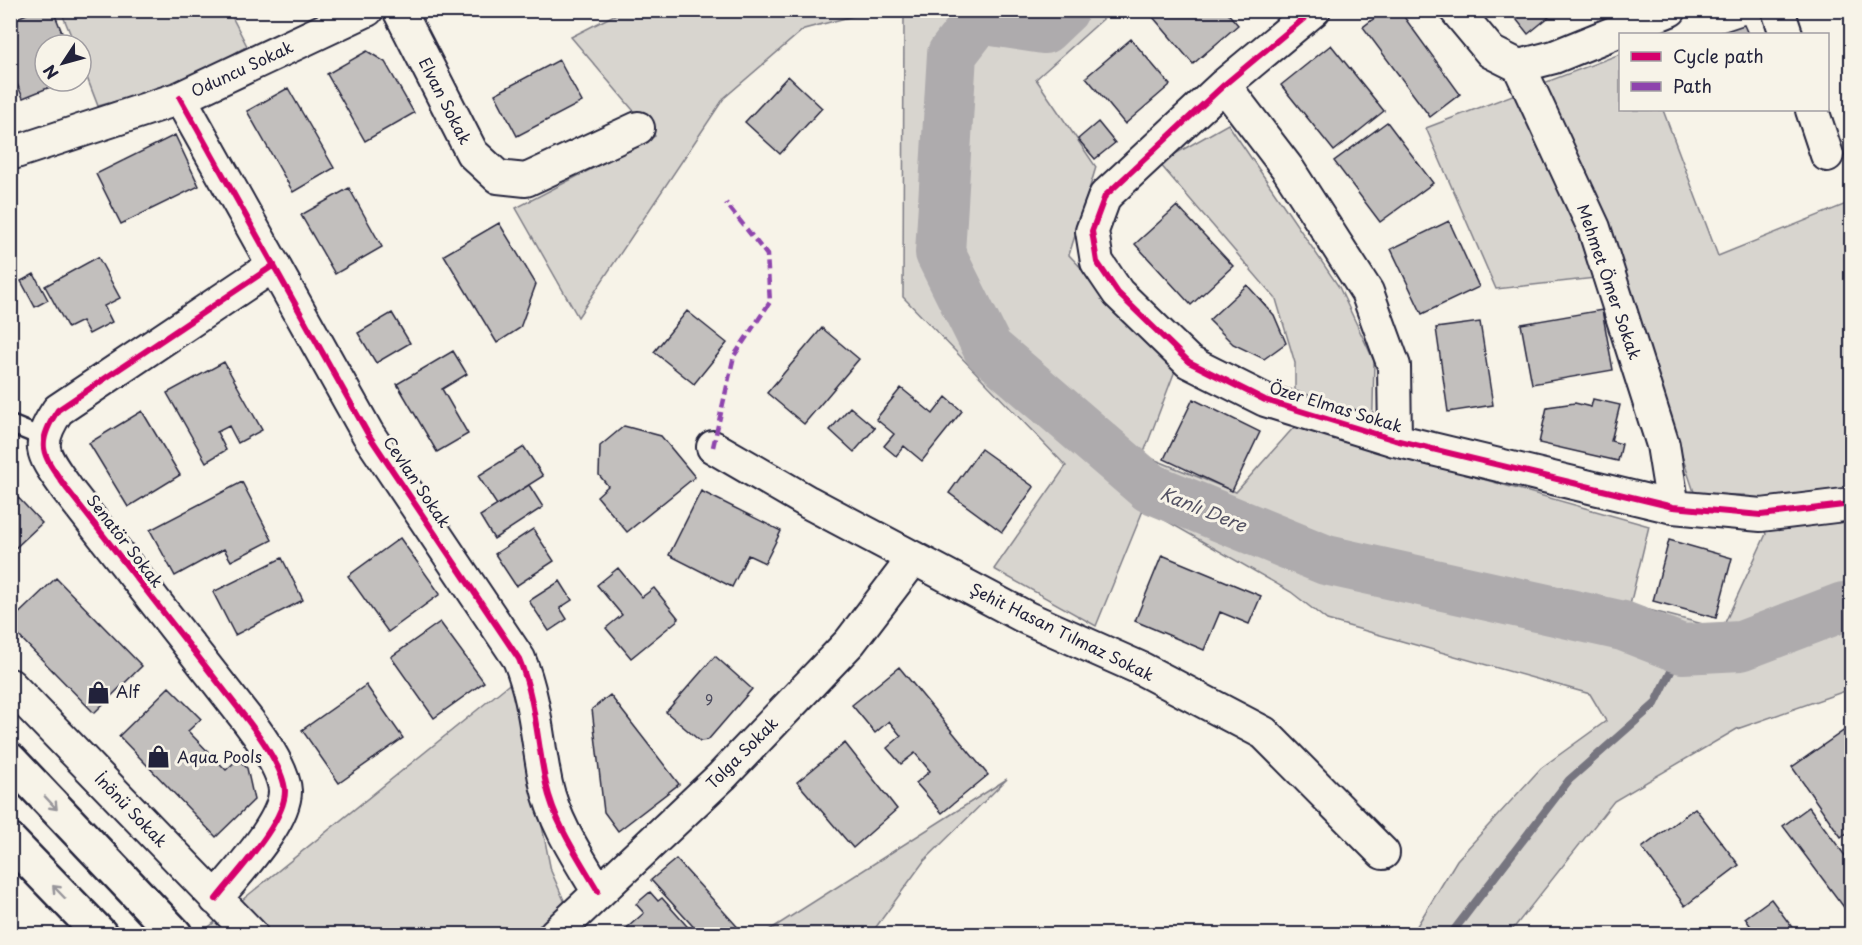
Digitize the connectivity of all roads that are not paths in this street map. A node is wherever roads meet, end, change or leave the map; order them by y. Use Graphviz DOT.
graph roads {
  1 [pos="367,10"];
  2 [pos="399,10"];
  3 [pos="1314,10"];
  4 [pos="1455,10"];
  5 [pos="1670,10"];
  6 [pos="1778,10"];
  7 [pos="1786,33"];
  8 [pos="1519,66"];
  9 [pos="1224,85"];
  10 [pos="180,98"];
  11 [pos="1812,111"];
  12 [pos="638,129"];
  13 [pos="10,154"];
  14 [pos="1827,155"];
  15 [pos="274,265"];
  16 [pos="10,424"];
  17 [pos="44,438"];
  18 [pos="1395,440"];
  19 [pos="713,447"];
  20 [pos="1851,504"];
  21 [pos="1673,507"];
  22 [pos="914,558"];
  23 [pos="10,685"];
  24 [pos="10,760"];
  25 [pos="10,841"];
  26 [pos="1383,853"];
  27 [pos="598,891"];
  28 [pos="216,898"];
  29 [pos="100,934"];
  30 [pos="175,934"];
  31 [pos="251,934"];
  32 [pos="555,934"];
  1 -- 10 [label="street, Oduncu Sokak"];
  2 -- 12 [label="street, Elvan Sokak"];
  3 -- 9 [label="street, Özer Elmas Sokak"];
  4 -- 8 [label="street"];
  5 -- 8 [label="street"];
  6 -- 7 [label="street"];
  8 -- 21 [label="street, Mehmet Ömer Sokak"];
  9 -- 18 [label="street"];
  9 -- 18 [label="street, Özer Elmas Sokak"];
  10 -- 13 [label="street, Oduncu Sokak"];
  10 -- 15 [label="street, Cevlan Sokak"];
  11 -- 14 [label="street"];
  15 -- 17 [label="street"];
  15 -- 27 [label="street, Cevlan Sokak"];
  16 -- 17 [label="lane"];
  17 -- 28 [label="street, Senatör Sokak"];
  18 -- 21 [label="street, Özer Elmas Sokak"];
  19 -- 22 [label="street, Şehit Hasan Tılmaz Sokak"];
  20 -- 21 [label="street, Özer Elmas Sokak"];
  22 -- 26 [label="street, Şehit Hasan Tılmaz Sokak"];
  22 -- 27 [label="street, Tolga Sokak"];
  23 -- 28 [label="street, İnönü Sokak"];
  24 -- 30 [label="highway, one-way"];
  29 -- 25 [label="highway, one-way"];
  27 -- 32 [label="street, Tolga Sokak"];
  28 -- 31 [label="street, İnönü Sokak"];
}
